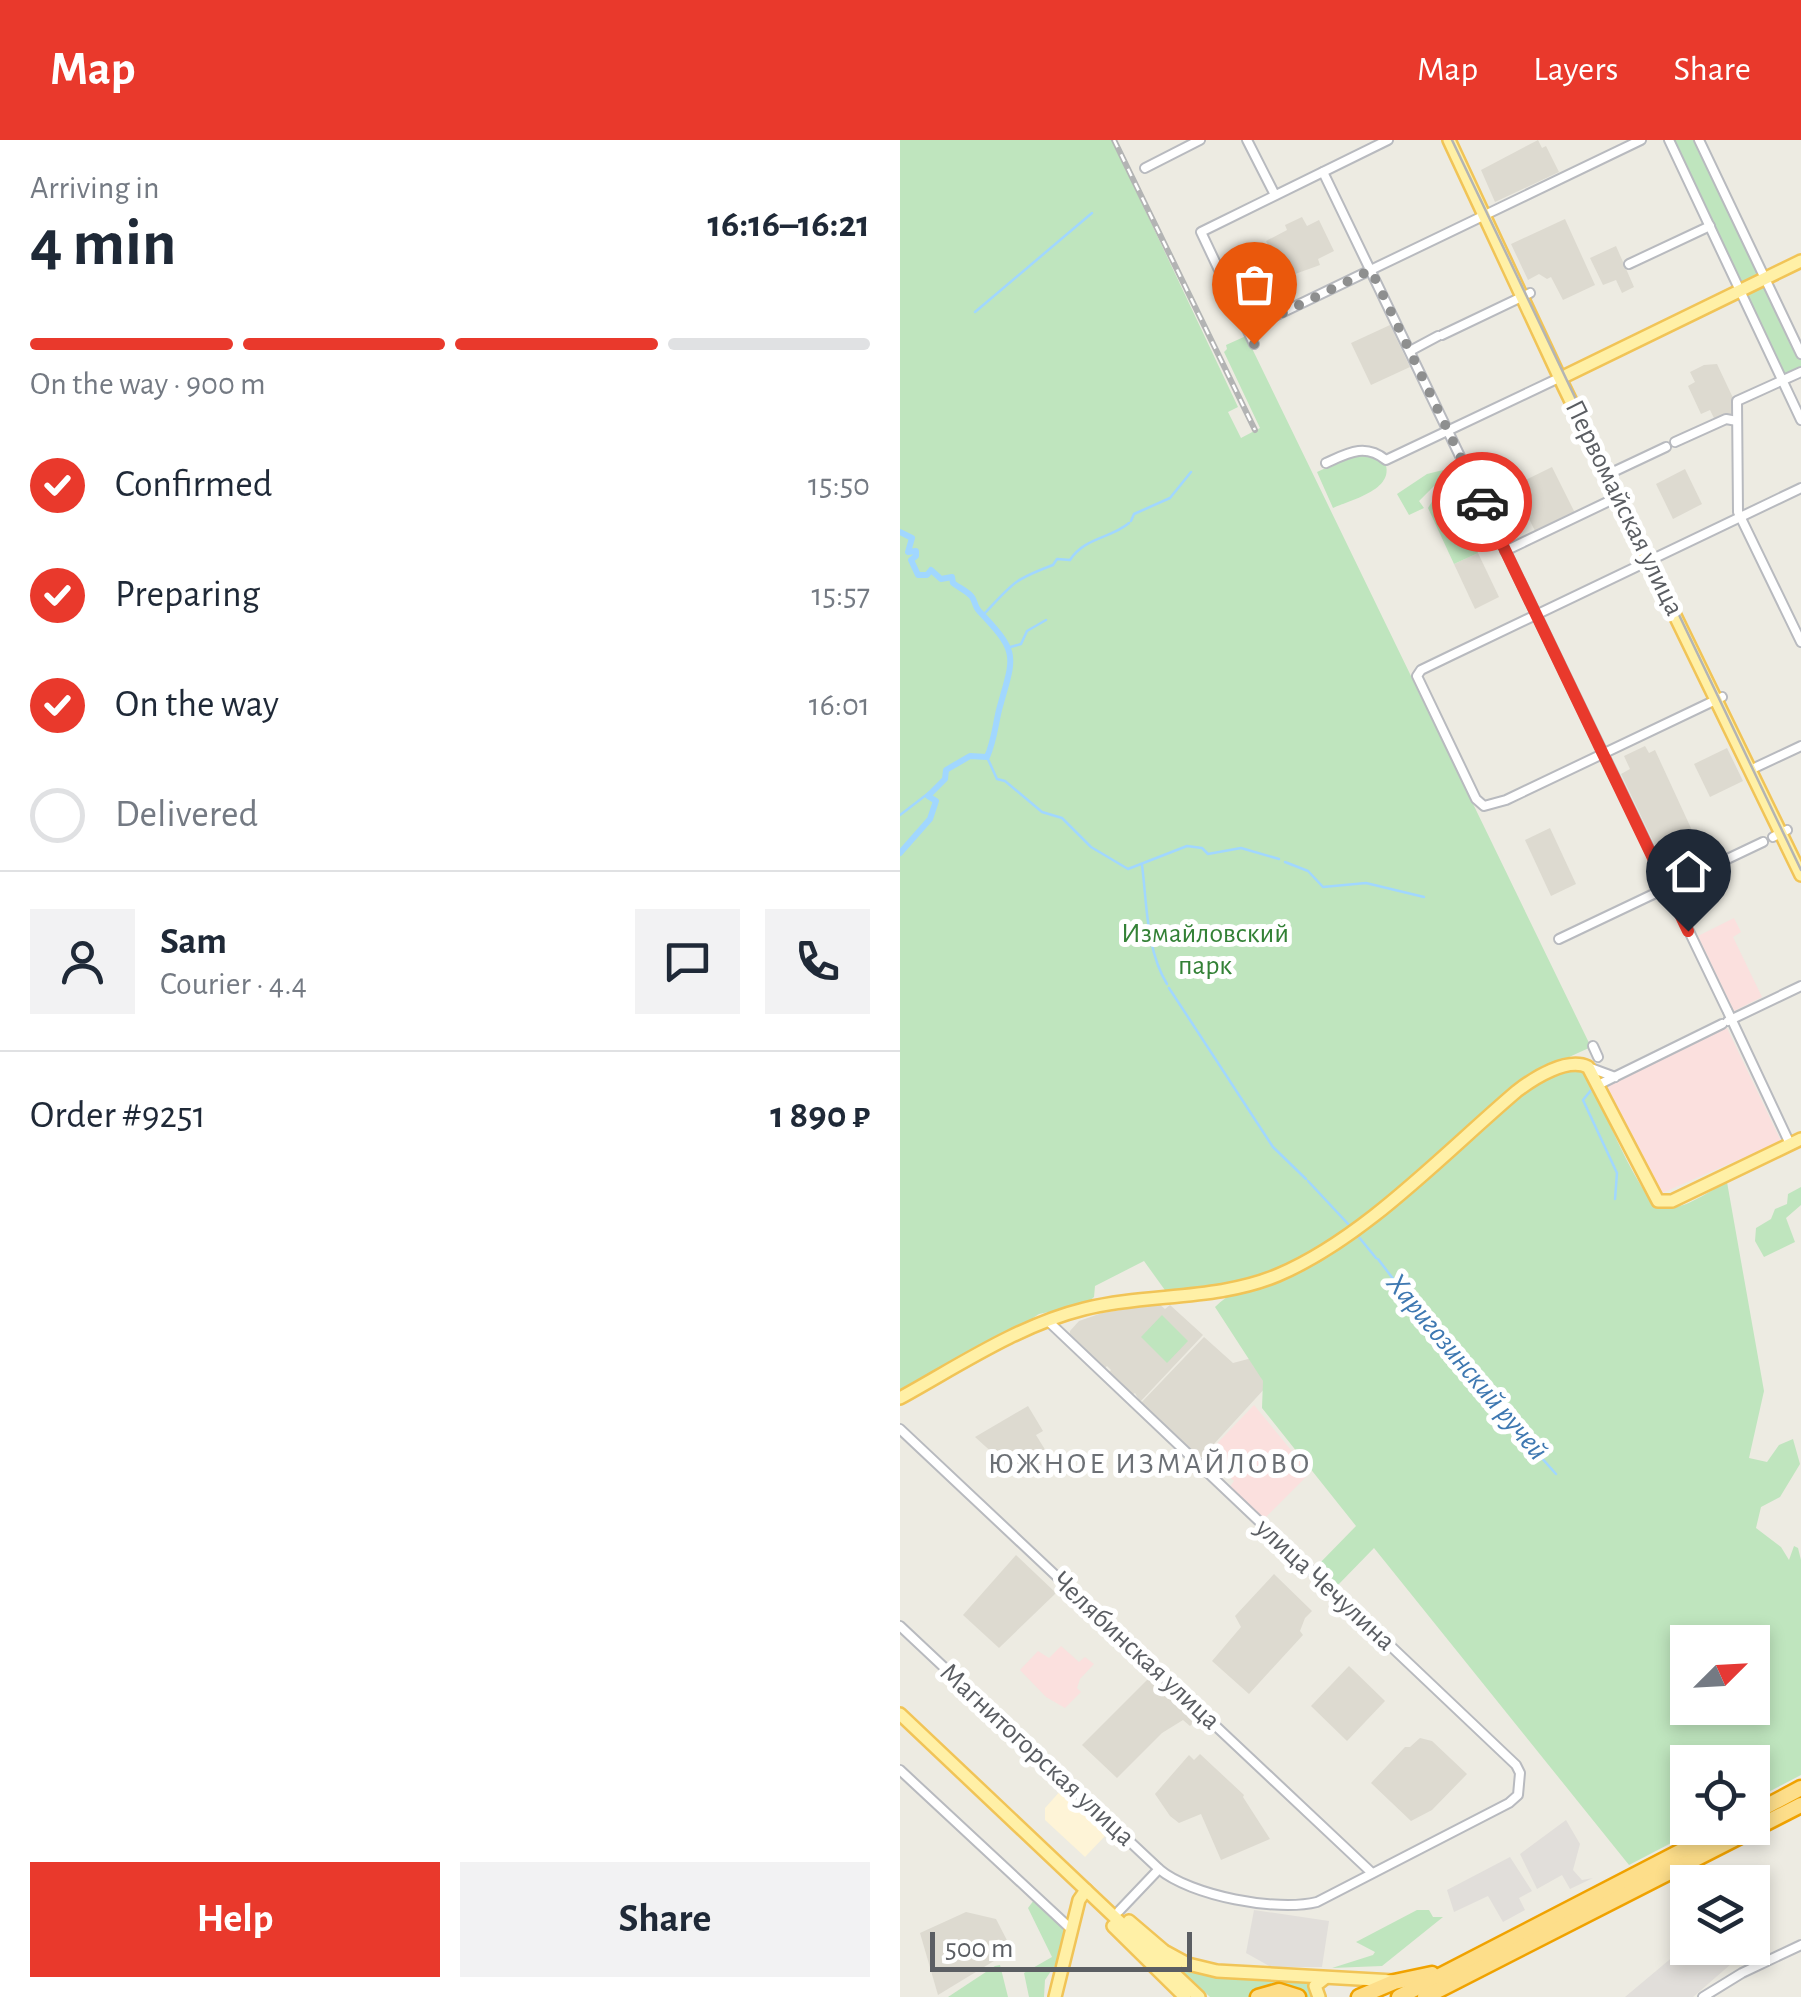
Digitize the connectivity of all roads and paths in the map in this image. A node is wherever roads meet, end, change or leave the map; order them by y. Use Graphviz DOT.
graph roads {
  1 [pos="1200,140"];
  2 [pos="1247,140"];
  3 [pos="1388,140"];
  4 [pos="1453,140"];
  5 [pos="1641,140"];
  6 [pos="1669,140"];
  7 [pos="1700,140"];
  8 [pos="1144,168"];
  9 [pos="1323,172"];
  10 [pos="1275,195"];
  11 [pos="1488,214"];
  12 [pos="1710,226"];
  13 [pos="1801,261"];
  14 [pos="1629,264"];
  15 [pos="1371,270"];
  16 [pos="1766,278"];
  17 [pos="1740,290"];
  18 [pos="1527,294"];
  19 [pos="1248,330"];
  20 [pos="1254,344"];
  21 [pos="1410,351"];
  22 [pos="1801,354"];
  23 [pos="1801,372"];
  24 [pos="1564,376"];
  25 [pos="1782,381"];
  26 [pos="1801,420"];
  27 [pos="1738,421"];
  28 [pos="1449,431"];
  29 [pos="1675,442"];
  30 [pos="1666,447"];
  31 [pos="1326,463"];
  32 [pos="1613,472"];
  33 [pos="1801,488"];
  34 [pos="1621,495"];
  35 [pos="1740,517"];
  36 [pos="1505,551"];
  37 [pos="1651,559"];
  38 [pos="1535,614"];
  39 [pos="1801,642"];
  40 [pos="1719,698"];
  41 [pos="1801,746"];
  42 [pos="1602,753"];
  43 [pos="1753,769"];
  44 [pos="1780,833"];
  45 [pos="1763,842"];
  46 [pos="1801,860"];
  47 [pos="1801,875"];
  48 [pos="1668,887"];
  49 [pos="1559,939"];
  50 [pos="1801,986"];
  51 [pos="1726,1018"];
  52 [pos="1593,1046"];
  53 [pos="1593,1062"];
  54 [pos="1615,1077"];
  55 [pos="1598,1085"];
  56 [pos="1796,1142"];
  57 [pos="1048,1321"];
  58 [pos="900,1398"];
  59 [pos="900,1429"];
  60 [pos="900,1626"];
  61 [pos="900,1706"];
  62 [pos="900,1714"];
  63 [pos="900,1724"];
  64 [pos="1516,1766"];
  65 [pos="900,1770"];
  66 [pos="1801,1788"];
  67 [pos="1770,1804"];
  68 [pos="1801,1805"];
  69 [pos="1695,1845"];
  70 [pos="1159,1870"];
  71 [pos="1372,1874"];
  72 [pos="1084,1893"];
  73 [pos="1119,1911"];
  74 [pos="1072,1930"];
  75 [pos="1801,1945"];
  76 [pos="1163,1950"];
  77 [pos="1486,1959"];
  78 [pos="1158,1970"];
  79 [pos="1452,1970"];
  80 [pos="1325,1978"];
  81 [pos="1401,1980"];
  82 [pos="1191,1994"];
  83 [pos="1430,1995"];
  84 [pos="1055,1997"];
  85 [pos="1171,1997"];
  86 [pos="1258,1997"];
  87 [pos="1298,1997"];
  88 [pos="1319,1997"];
  89 [pos="1359,1997"];
  90 [pos="1399,1997"];
  91 [pos="1703,1997"];
  1 -- 8 [label="street"];
  2 -- 10 [label="street"];
  3 -- 9 [label="street"];
  4 -- 11 [label="main road, Первомайская улица"];
  5 -- 11 [label="street"];
  6 -- 12 [label="street"];
  7 -- 16 [label="street"];
  9 -- 10 [label="street"];
  9 -- 15 [label="street"];
  10 -- 19 [label="street"];
  11 -- 15 [label="street"];
  11 -- 18 [label="main road, Первомайская улица"];
  12 -- 14 [label="street"];
  12 -- 17 [label="street"];
  13 -- 16 [label="main road"];
  15 -- 19 [label="street"];
  15 -- 21 [label="street"];
  16 -- 17 [label="main road"];
  16 -- 22 [label="street"];
  17 -- 24 [label="main road"];
  17 -- 25 [label="street"];
  18 -- 21 [label="street"];
  18 -- 24 [label="main road, Первомайская улица"];
  19 -- 20 [label="street"];
  21 -- 28 [label="street"];
  23 -- 25 [label="street"];
  24 -- 28 [label="street"];
  24 -- 32 [label="main road, Первомайская улица"];
  24 -- 34 [label="main road, Первомайская улица"];
  25 -- 26 [label="street"];
  25 -- 27 [label="street"];
  27 -- 29 [label="street"];
  27 -- 35 [label="street"];
  28 -- 31 [label="street"];
  28 -- 36 [label="street"];
  30 -- 32 [label="street"];
  32 -- 34 [label="main road, Первомайская улица"];
  33 -- 35 [label="street"];
  34 -- 36 [label="street"];
  34 -- 37 [label="main road, Первомайская улица"];
  35 -- 37 [label="street"];
  35 -- 39 [label="street"];
  36 -- 38 [label="street"];
  37 -- 38 [label="street"];
  37 -- 40 [label="main road, Первомайская улица"];
  38 -- 42 [label="street"];
  38 -- 42 [label="street"];
  40 -- 42 [label="street"];
  40 -- 43 [label="main road, Первомайская улица"];
  41 -- 43 [label="street"];
  42 -- 48 [label="street"];
  43 -- 44 [label="main road, Первомайская улица"];
  44 -- 46 [label="main road, Первомайская улица"];
  44 -- 47 [label="main road, Первомайская улица"];
  45 -- 48 [label="street"];
  48 -- 49 [label="street"];
  48 -- 51 [label="street"];
  50 -- 51 [label="street"];
  51 -- 54 [label="street"];
  51 -- 56 [label="street"];
  52 -- 53 [label="street"];
  53 -- 54 [label="street"];
  53 -- 55 [label="main road"];
  53 -- 57 [label="main road"];
  54 -- 55 [label="street"];
  55 -- 56 [label="main road"];
  57 -- 58 [label="main road"];
  57 -- 64 [label="street, улица Чечулина"];
  59 -- 71 [label="street, Челябинская улица"];
  60 -- 70 [label="street, Магнитогорская улица"];
  61 -- 73 [label="main road"];
  62 -- 72 [label="main road"];
  63 -- 72 [label="main road"];
  64 -- 71 [label="street, Магнитогорская улица"];
  65 -- 74 [label="street"];
  66 -- 67 [label="highway"];
  68 -- 77 [label="highway"];
  69 -- 77 [label="highway"];
  70 -- 71 [label="street, Магнитогорская улица"];
  70 -- 73 [label="street"];
  72 -- 74 [label="main road"];
  72 -- 78 [label="main road"];
  72 -- 82 [label="main road"];
  73 -- 76 [label="main road"];
  74 -- 84 [label="main road"];
  75 -- 91 [label="street"];
  76 -- 80 [label="main road"];
  76 -- 82 [label="main road"];
  77 -- 79 [label="highway"];
  77 -- 83 [label="highway"];
  78 -- 82 [label="main road"];
  78 -- 85 [label="main road"];
  79 -- 81 [label="highway"];
  79 -- 90 [label="highway"];
  80 -- 81 [label="main road"];
  80 -- 88 [label="main road"];
  81 -- 89 [label="highway"];
  86 -- 87 [label="highway"];
}
